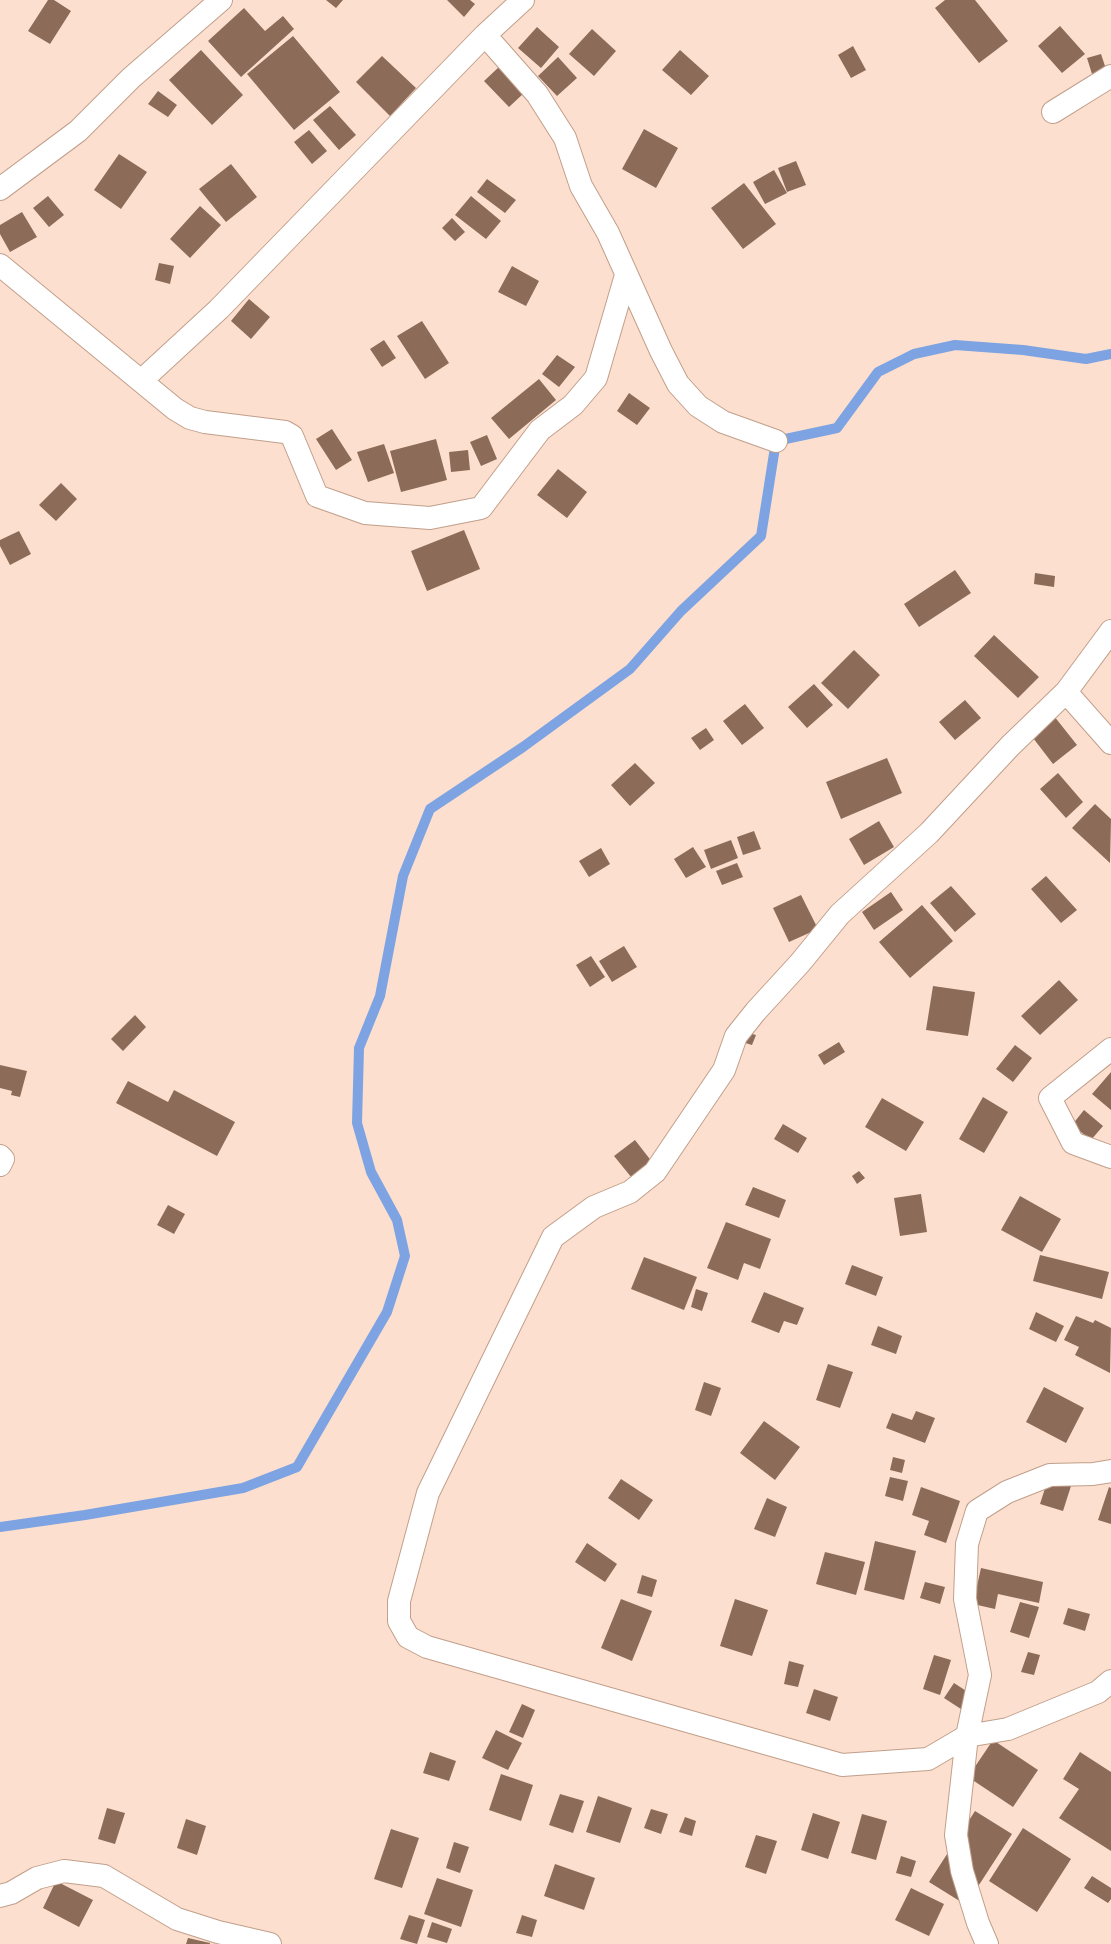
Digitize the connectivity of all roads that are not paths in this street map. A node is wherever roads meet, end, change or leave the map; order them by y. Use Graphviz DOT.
graph roads {
  1 [pos="221,0"];
  2 [pos="523,0"];
  3 [pos="485,35"];
  4 [pos="1111,76"];
  5 [pos="1053,112"];
  6 [pos="0,189"];
  7 [pos="0,265"];
  8 [pos="626,274"];
  9 [pos="141,381"];
  10 [pos="776,441"];
  11 [pos="1111,631"];
  12 [pos="1066,692"];
  13 [pos="1111,743"];
  14 [pos="1111,1049"];
  15 [pos="0,1156"];
  16 [pos="1111,1157"];
  17 [pos="0,1165"];
  18 [pos="1111,1471"];
  19 [pos="1111,1681"];
  20 [pos="967,1736"];
  21 [pos="0,1896"];
  22 [pos="270,1944"];
  23 [pos="987,1944"];
  1 -- 6 [label="street"];
  2 -- 3 [label="street"];
  3 -- 8 [label="street"];
  3 -- 9 [label="street"];
  4 -- 5 [label="street"];
  7 -- 9 [label="street"];
  8 -- 9 [label="street"];
  8 -- 10 [label="street"];
  11 -- 12 [label="street"];
  12 -- 13 [label="street"];
  12 -- 20 [label="street"];
  14 -- 16 [label="street"];
  15 -- 17 [label="street"];
  18 -- 20 [label="street"];
  19 -- 20 [label="street"];
  20 -- 23 [label="street"];
  21 -- 22 [label="street"];
}
